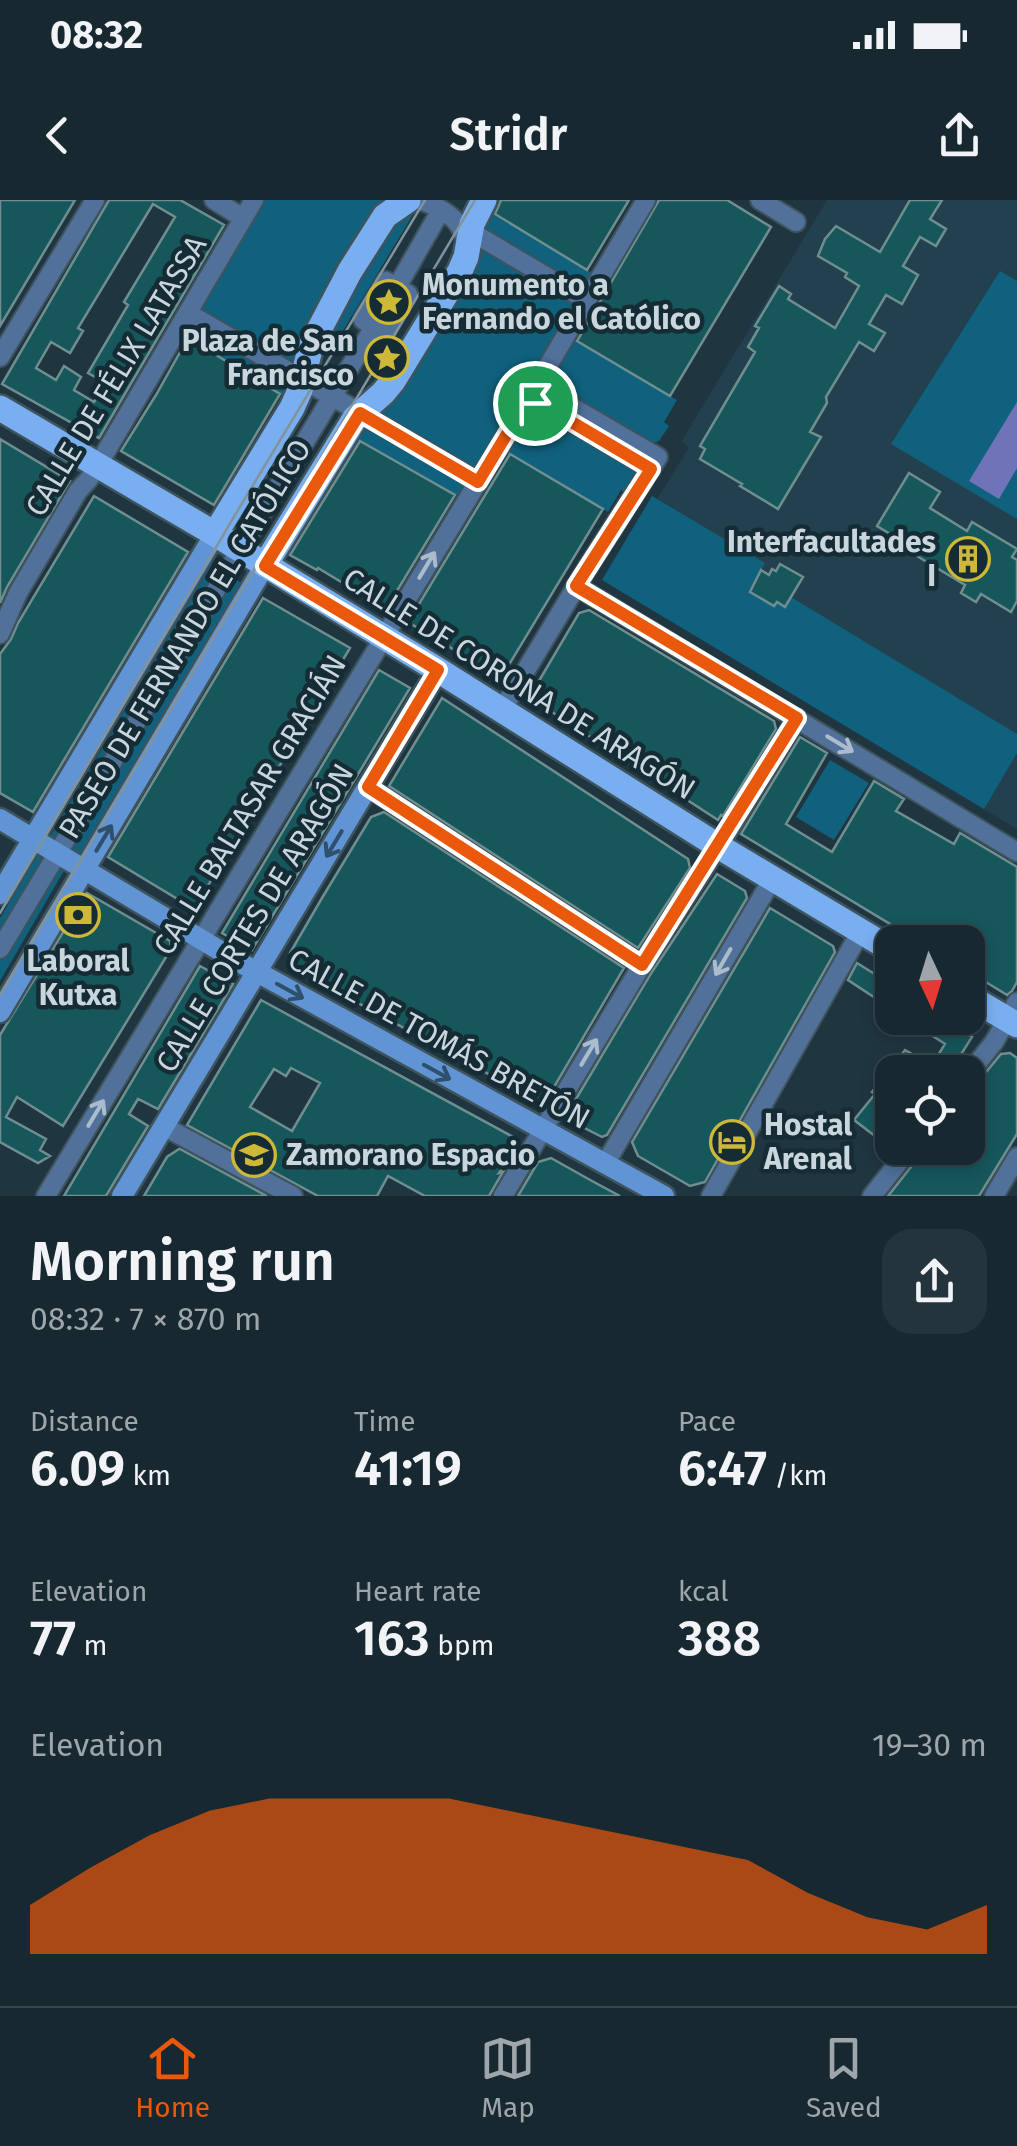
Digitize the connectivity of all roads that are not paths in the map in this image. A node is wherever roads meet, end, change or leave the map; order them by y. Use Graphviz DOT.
graph roads {
  1 [pos="214,200"];
  2 [pos="254,200"];
  3 [pos="409,200"];
  4 [pos="420,200"];
  5 [pos="484,200"];
  6 [pos="646,200"];
  7 [pos="760,200"];
  8 [pos="91,201"];
  9 [pos="443,208"];
  10 [pos="243,218"];
  11 [pos="796,222"];
  12 [pos="469,238"];
  13 [pos="586,300"];
  14 [pos="188,313"];
  15 [pos="0,356"];
  16 [pos="544,372"];
  17 [pos="302,379"];
  18 [pos="529,398"];
  19 [pos="328,403"];
  20 [pos="0,408"];
  21 [pos="360,413"];
  22 [pos="654,463"];
  23 [pos="98,464"];
  24 [pos="478,482"];
  25 [pos="214,534"];
  26 [pos="240,550"];
  27 [pos="265,566"];
  28 [pos="576,586"];
  29 [pos="0,634"];
  30 [pos="384,637"];
  31 [pos="438,670"];
  32 [pos="502,710"];
  33 [pos="797,718"];
  34 [pos="368,787"];
  35 [pos="0,820"];
  36 [pos="32,839"];
  37 [pos="718,846"];
  38 [pos="1017,852"];
  39 [pos="57,854"];
  40 [pos="85,870"];
  41 [pos="773,878"];
  42 [pos="0,894"];
  43 [pos="861,931"];
  44 [pos="200,940"];
  45 [pos="875,940"];
  46 [pos="0,949"];
  47 [pos="642,965"];
  48 [pos="258,973"];
  49 [pos="985,1003"];
  50 [pos="0,1012"];
  51 [pos="1014,1016"];
  52 [pos="984,1055"];
  53 [pos="165,1127"];
  54 [pos="542,1130"];
  55 [pos="1017,1157"];
  56 [pos="605,1164"];
  57 [pos="897,1165"];
  58 [pos="46,1196"];
  59 [pos="122,1196"];
  60 [pos="293,1196"];
  61 [pos="504,1196"];
  62 [pos="664,1196"];
  63 [pos="711,1196"];
  64 [pos="872,1196"];
  65 [pos="994,1196"];
  1 -- 10 [label="street"];
  2 -- 10 [label="street, CALLE DE FÉLIX LATASSA"];
  3 -- 17 [label="main road, PASEO DE FERNANDO EL CATÓLICO"];
  4 -- 12 [label="street"];
  5 -- 12 [label="main road, PASEO DE FERNANDO EL CATÓLICO"];
  6 -- 13 [label="street, CALLE BALTASAR GRACIÁN"];
  7 -- 11 [label="street"];
  8 -- 15 [label="street"];
  9 -- 19 [label="street"];
  10 -- 14 [label="street, CALLE DE FÉLIX LATASSA"];
  12 -- 13 [label="street"];
  12 -- 21 [label="main road, PASEO DE FERNANDO EL CATÓLICO"];
  13 -- 16 [label="street, CALLE BALTASAR GRACIÁN"];
  14 -- 17 [label="street"];
  14 -- 23 [label="street, CALLE DE FÉLIX LATASSA"];
  16 -- 18 [label="street, CALLE BALTASAR GRACIÁN"];
  16 -- 22 [label="street"];
  17 -- 19 [label="street"];
  17 -- 25 [label="main road, PASEO DE FERNANDO EL CATÓLICO"];
  18 -- 22 [label="street"];
  18 -- 24 [label="street, CALLE BALTASAR GRACIÁN"];
  19 -- 21 [label="street"];
  19 -- 26 [label="street, PASEO DE FERNANDO EL CATÓLICO"];
  20 -- 23 [label="main road, CALLE DE CORONA DE ARAGÓN"];
  21 -- 24 [label="street"];
  21 -- 27 [label="main road, PASEO DE FERNANDO EL CATÓLICO"];
  22 -- 28 [label="street"];
  23 -- 25 [label="main road, CALLE DE CORONA DE ARAGÓN"];
  23 -- 29 [label="street, CALLE DE FÉLIX LATASSA"];
  30 -- 24 [label="street, CALLE BALTASAR GRACIÁN, one-way"];
  25 -- 26 [label="main road, CALLE DE CORONA DE ARAGÓN"];
  25 -- 36 [label="main road, PASEO DE FERNANDO EL CATÓLICO"];
  26 -- 27 [label="main road, CALLE DE CORONA DE ARAGÓN"];
  26 -- 39 [label="street, PASEO DE FERNANDO EL CATÓLICO"];
  27 -- 30 [label="main road, CALLE DE CORONA DE ARAGÓN"];
  40 -- 27 [label="main road, PASEO DE FERNANDO EL CATÓLICO, one-way"];
  28 -- 32 [label="street"];
  28 -- 33 [label="street"];
  30 -- 31 [label="main road, CALLE DE CORONA DE ARAGÓN"];
  30 -- 44 [label="street, CALLE BALTASAR GRACIÁN"];
  31 -- 32 [label="main road, CALLE DE CORONA DE ARAGÓN"];
  31 -- 34 [label="main road, CALLE CORTES DE ARAGÓN"];
  32 -- 37 [label="main road, CALLE DE CORONA DE ARAGÓN"];
  33 -- 37 [label="street"];
  33 -- 38 [label="street, one-way"];
  34 -- 47 [label="street"];
  34 -- 48 [label="main road, CALLE CORTES DE ARAGÓN, one-way"];
  35 -- 36 [label="main road, CALLE DE TOMÁS BRETÓN"];
  36 -- 39 [label="main road, CALLE DE TOMÁS BRETÓN"];
  36 -- 42 [label="main road, PASEO DE FERNANDO EL CATÓLICO"];
  37 -- 41 [label="main road, CALLE DE CORONA DE ARAGÓN"];
  37 -- 47 [label="street"];
  39 -- 40 [label="main road, CALLE DE TOMÁS BRETÓN"];
  39 -- 46 [label="street, PASEO DE FERNANDO EL CATÓLICO"];
  40 -- 44 [label="main road, CALLE DE TOMÁS BRETÓN"];
  40 -- 50 [label="main road, PASEO DE FERNANDO EL CATÓLICO"];
  41 -- 43 [label="main road, CALLE DE CORONA DE ARAGÓN"];
  41 -- 56 [label="street, one-way"];
  43 -- 45 [label="main road, CALLE DE CORONA DE ARAGÓN"];
  43 -- 63 [label="street"];
  44 -- 48 [label="main road, CALLE DE TOMÁS BRETÓN"];
  58 -- 44 [label="street, CALLE BALTASAR GRACIÁN, one-way"];
  54 -- 47 [label="street, one-way"];
  48 -- 53 [label="main road, CALLE CORTES DE ARAGÓN"];
  48 -- 54 [label="main road, CALLE DE TOMÁS BRETÓN, one-way"];
  49 -- 51 [label="main road"];
  51 -- 52 [label="street"];
  53 -- 59 [label="main road, CALLE CORTES DE ARAGÓN"];
  53 -- 60 [label="street"];
  54 -- 56 [label="main road, CALLE DE TOMÁS BRETÓN"];
  54 -- 61 [label="street"];
  55 -- 65 [label="street"];
  56 -- 62 [label="main road, CALLE DE TOMÁS BRETÓN"];
  57 -- 64 [label="street"];
}
